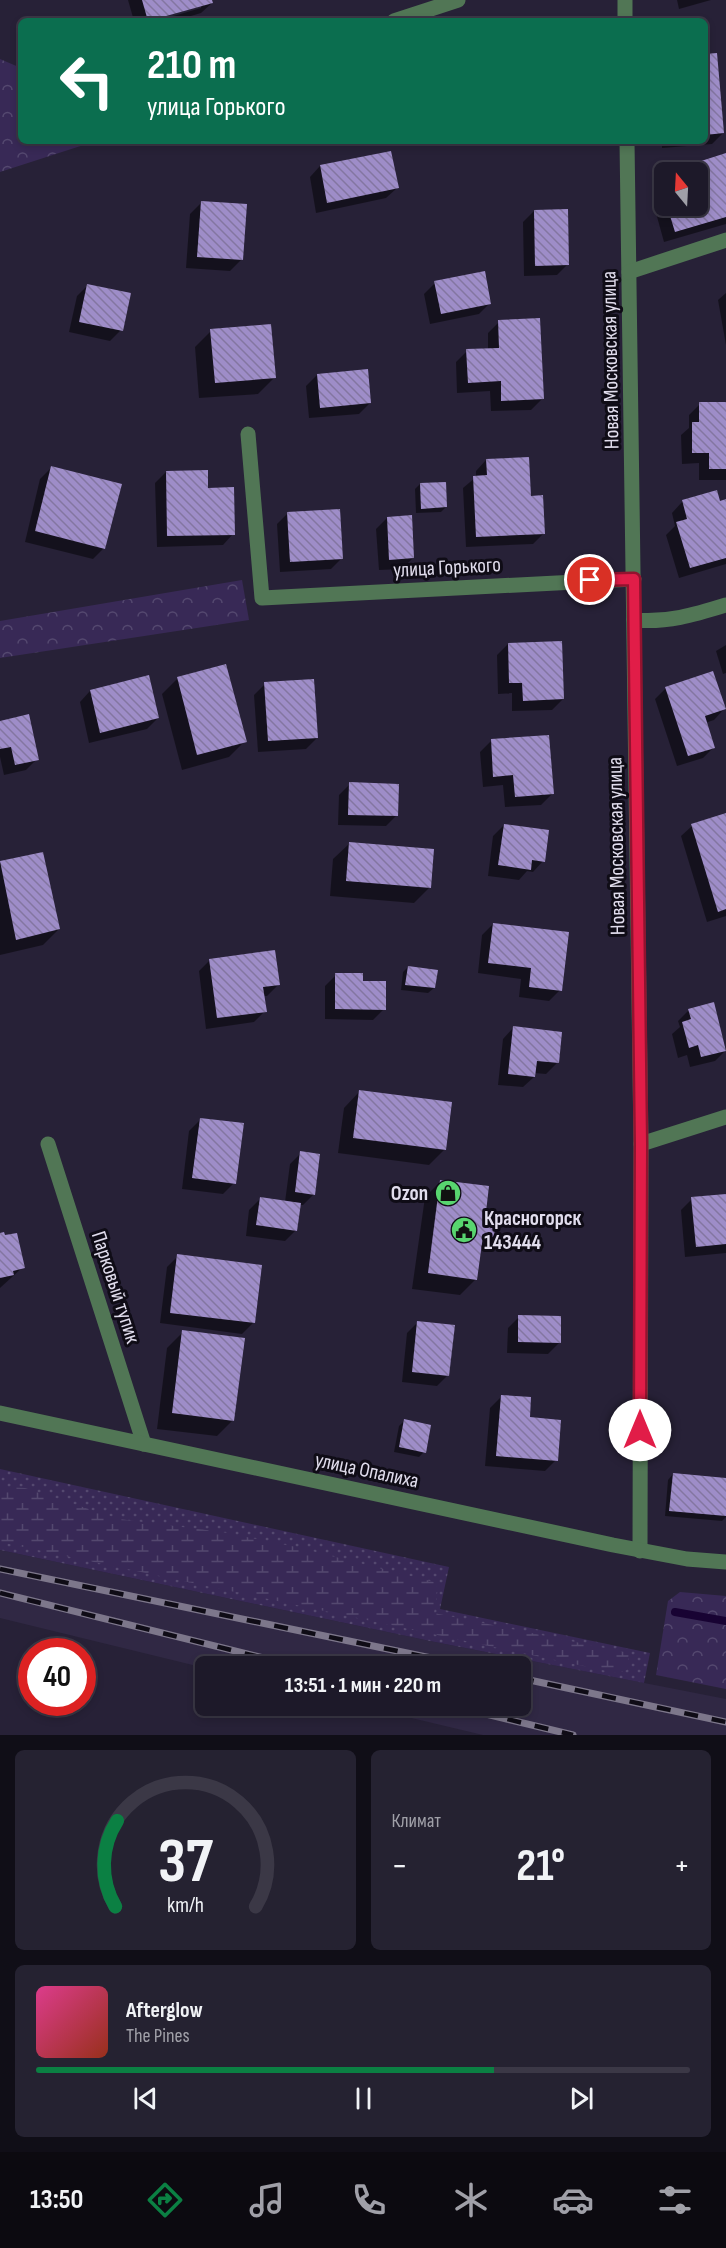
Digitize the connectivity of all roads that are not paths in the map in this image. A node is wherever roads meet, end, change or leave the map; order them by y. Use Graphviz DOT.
graph roads {
  1 [pos="458,0"];
  2 [pos="625,0"];
  3 [pos="403,18"];
  4 [pos="625,18"];
  5 [pos="627,144"];
  6 [pos="726,240"];
  7 [pos="629,272"];
  8 [pos="248,434"];
  9 [pos="634,579"];
  10 [pos="726,605"];
  11 [pos="634,620"];
  12 [pos="726,1117"];
  13 [pos="48,1144"];
  14 [pos="641,1144"];
  15 [pos="0,1413"];
  16 [pos="144,1443"];
  17 [pos="640,1551"];
  18 [pos="726,1562"];
  1 -- 3 [label="street"];
  2 -- 4 [label="street"];
  5 -- 7 [label="street, Новая Московская улица"];
  6 -- 7 [label="street"];
  7 -- 9 [label="street, Новая Московская улица"];
  8 -- 9 [label="street, улица Горького"];
  9 -- 11 [label="street, Новая Московская улица"];
  10 -- 11 [label="street"];
  11 -- 14 [label="street, Новая Московская улица"];
  12 -- 14 [label="street"];
  13 -- 16 [label="street, Парковый тупик"];
  14 -- 17 [label="street, Новая Московская улица"];
  15 -- 16 [label="street, улица Опалиха"];
  16 -- 17 [label="street, улица Опалиха"];
  17 -- 18 [label="street, улица Опалиха"];
}
